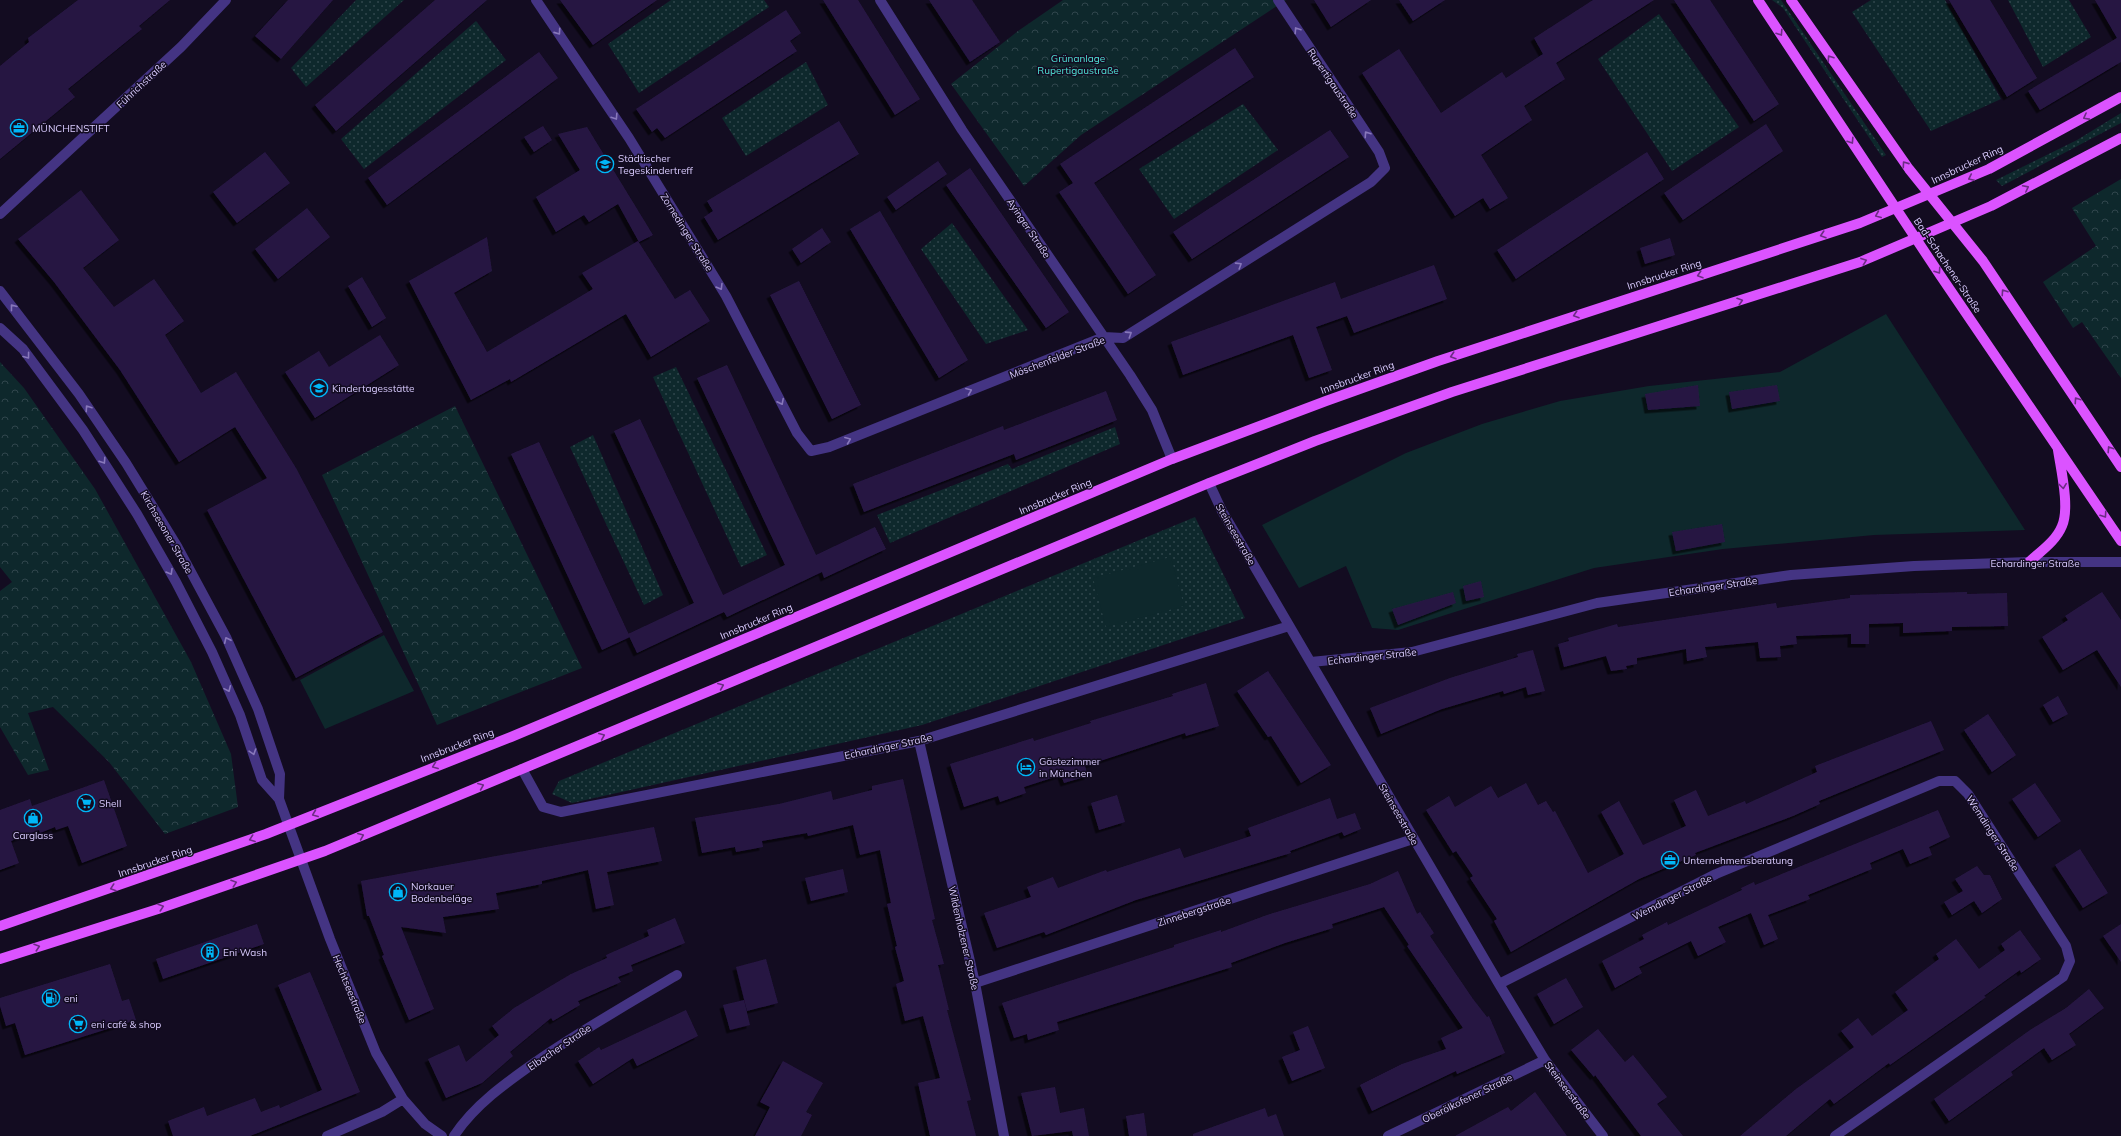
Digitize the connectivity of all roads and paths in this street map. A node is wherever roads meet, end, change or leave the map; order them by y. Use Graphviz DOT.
graph roads {
  1 [pos="226,0"];
  2 [pos="536,0"];
  3 [pos="880,0"];
  4 [pos="1278,0"];
  5 [pos="1758,0"];
  6 [pos="1791,0"];
  7 [pos="2121,98"];
  8 [pos="2121,138"];
  9 [pos="1385,168"];
  10 [pos="1929,194"];
  11 [pos="1895,208"];
  12 [pos="0,214"];
  13 [pos="1954,223"];
  14 [pos="1916,239"];
  15 [pos="0,291"];
  16 [pos="0,328"];
  17 [pos="1104,337"];
  18 [pos="2058,448"];
  19 [pos="811,450"];
  20 [pos="1172,459"];
  21 [pos="2121,466"];
  22 [pos="1209,483"];
  23 [pos="2121,541"];
  24 [pos="2029,562"];
  25 [pos="2121,562"];
  26 [pos="1290,626"];
  27 [pos="1311,662"];
  28 [pos="919,741"];
  29 [pos="522,769"];
  30 [pos="279,799"];
  31 [pos="289,824"];
  32 [pos="1413,839"];
  33 [pos="302,860"];
  34 [pos="0,926"];
  35 [pos="0,958"];
  36 [pos="677,976"];
  37 [pos="975,983"];
  38 [pos="1499,984"];
  39 [pos="1545,1060"];
  40 [pos="403,1099"];
  41 [pos="327,1136"];
  42 [pos="442,1136"];
  43 [pos="454,1136"];
  44 [pos="1004,1136"];
  45 [pos="1388,1136"];
  46 [pos="1603,1136"];
  47 [pos="1835,1136"];
  1 -- 12 [label="street, Führichstraße"];
  2 -- 19 [label="street, Zornedinger Straße, one-way"];
  3 -- 17 [label="street, Ayinger Straße"];
  9 -- 4 [label="street, Rupertigaustraße, one-way"];
  5 -- 11 [label="main road, Bad-Schachener-Straße, one-way"];
  10 -- 6 [label="main road, one-way"];
  7 -- 10 [label="main road, Innsbrucker Ring, one-way"];
  13 -- 8 [label="main road, one-way"];
  17 -- 9 [label="street, Möschenfelder Straße, one-way"];
  10 -- 11 [label="main road, Innsbrucker Ring"];
  10 -- 13 [label="main road"];
  11 -- 14 [label="main road, Bad-Schachener-Straße"];
  11 -- 20 [label="main road, Innsbrucker Ring, one-way"];
  13 -- 14 [label="main road"];
  21 -- 13 [label="main road, one-way"];
  14 -- 18 [label="main road, Bad-Schachener-Straße, one-way"];
  22 -- 14 [label="main road, one-way"];
  30 -- 15 [label="street, Kirchseeoner Straße, one-way"];
  16 -- 30 [label="street, Kirchseeoner Straße, one-way"];
  19 -- 17 [label="street, Möschenfelder Straße, one-way"];
  17 -- 20 [label="street, Ayinger Straße"];
  18 -- 23 [label="main road, Bad-Schachener-Straße, one-way"];
  18 -- 24 [label="main road, one-way"];
  20 -- 31 [label="main road, Innsbrucker Ring, one-way"];
  22 -- 26 [label="street, Steinseestraße"];
  29 -- 22 [label="main road, one-way"];
  24 -- 25 [label="street, Echardinger Straße"];
  24 -- 27 [label="street, Echardinger Straße"];
  26 -- 27 [label="street, Steinseestraße"];
  26 -- 28 [label="street, Echardinger Straße"];
  27 -- 32 [label="street, Steinseestraße"];
  28 -- 29 [label="street, Echardinger Straße"];
  28 -- 37 [label="street, Wildenholzener Straße"];
  33 -- 29 [label="main road, one-way"];
  30 -- 31 [label="street, Kirchseeoner Straße"];
  31 -- 33 [label="street, Hechtseestraße"];
  31 -- 34 [label="main road, Innsbrucker Ring, one-way"];
  32 -- 37 [label="street, Zinnebergstraße"];
  32 -- 38 [label="street, Steinseestraße"];
  35 -- 33 [label="main road, one-way"];
  33 -- 40 [label="street, Hechtseestraße"];
  36 -- 43 [label="street, Elbacher Straße"];
  37 -- 44 [label="street, Wildenholzener Straße"];
  38 -- 39 [label="street, Steinseestraße"];
  38 -- 47 [label="street, Wemdinger Straße"];
  39 -- 45 [label="street, Oberölkofener Straße"];
  39 -- 46 [label="street, Steinseestraße"];
  40 -- 41 [label="street"];
  40 -- 42 [label="street, Hechtseestraße"];
}
